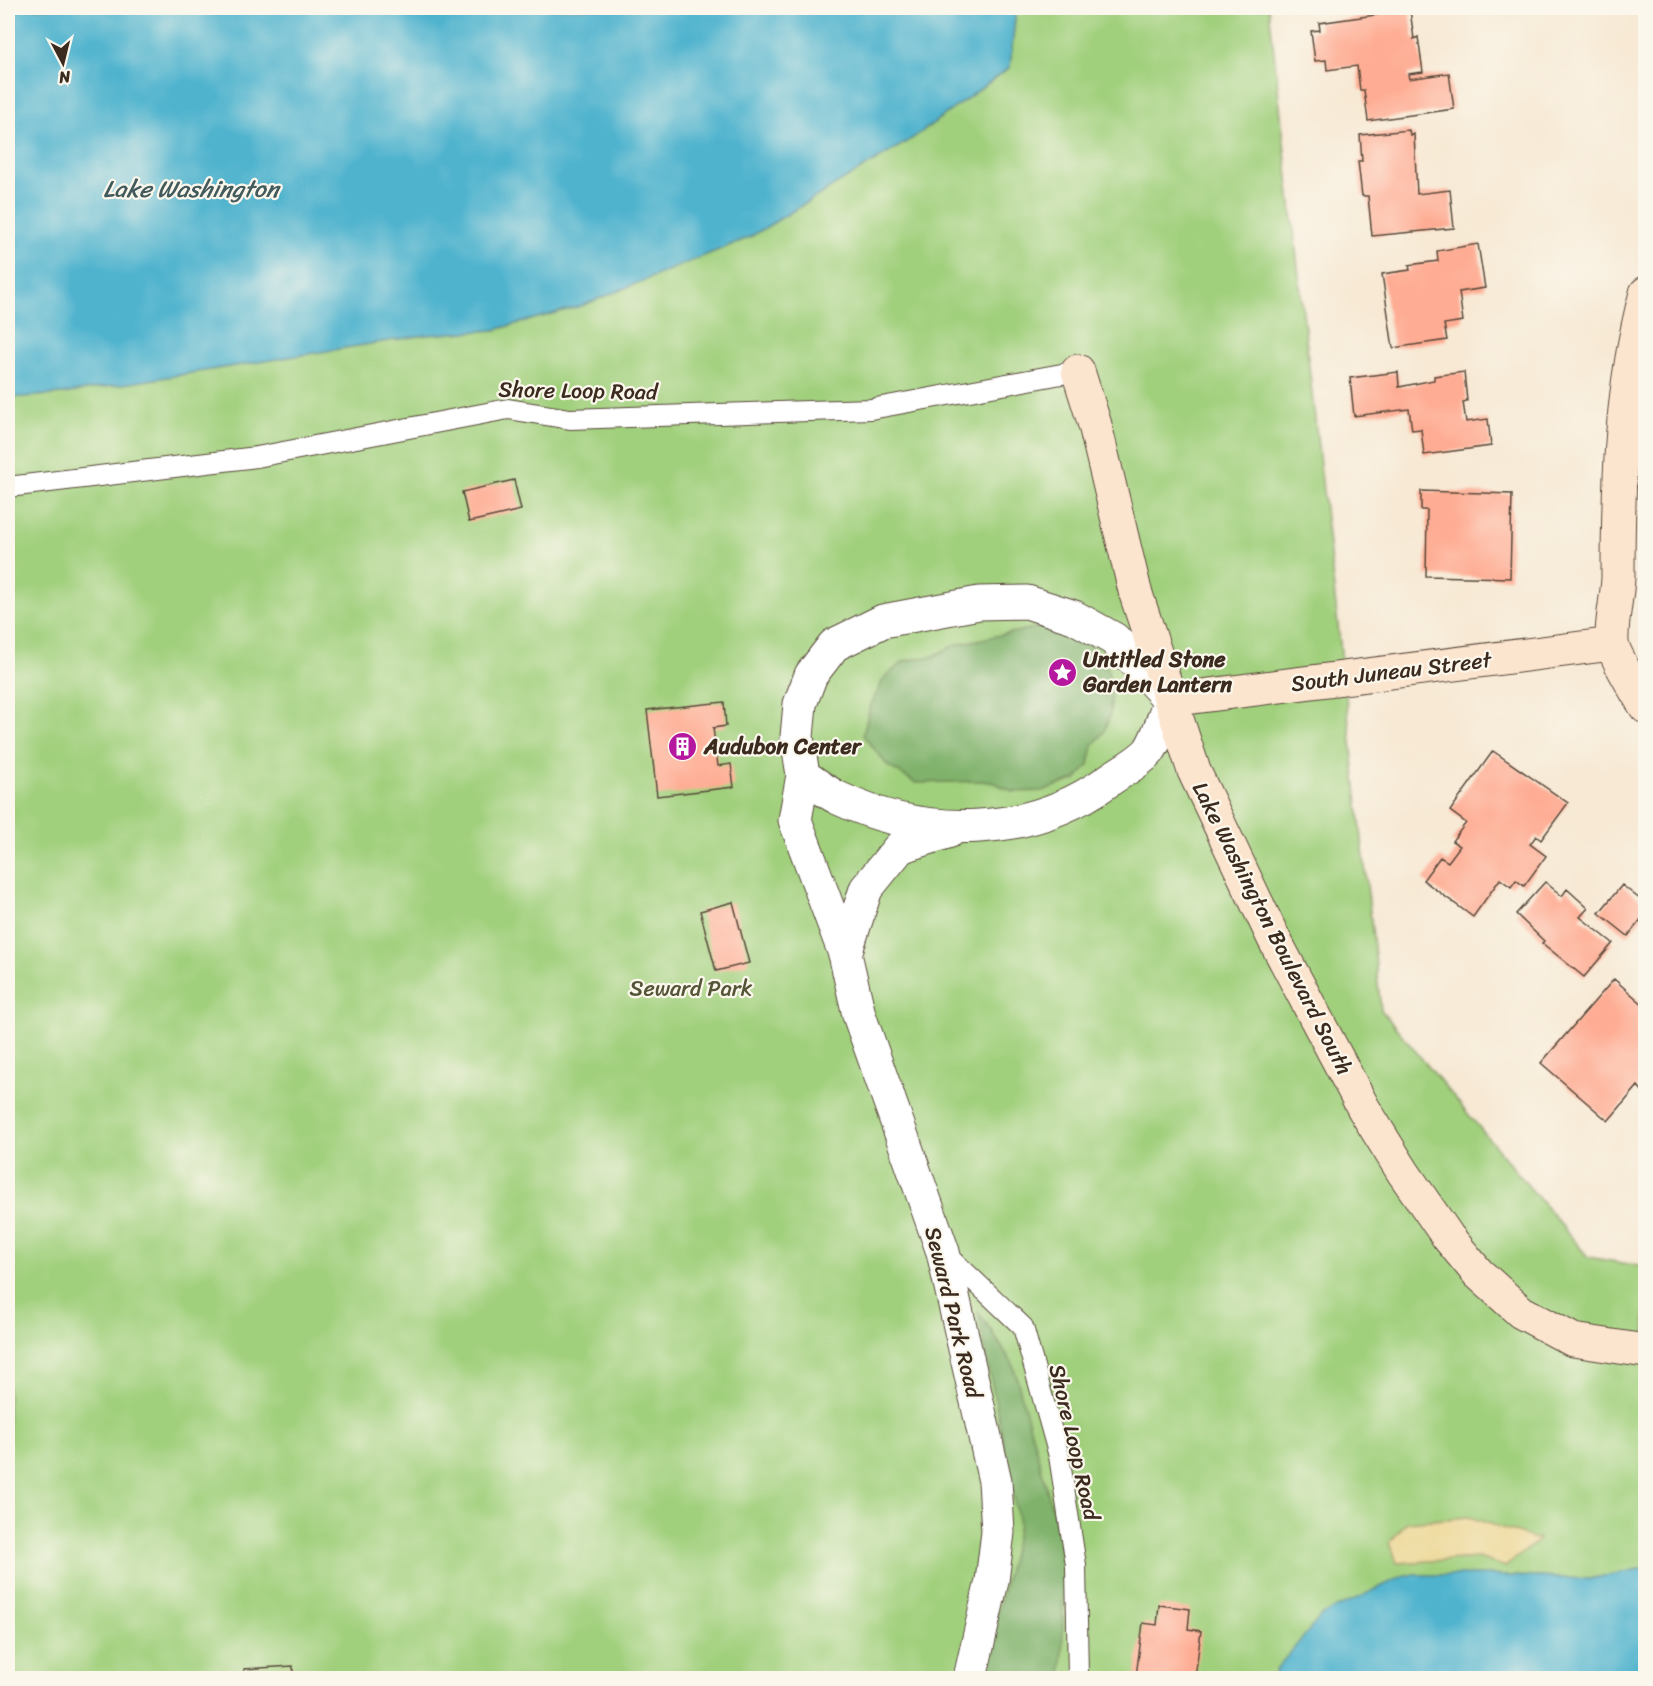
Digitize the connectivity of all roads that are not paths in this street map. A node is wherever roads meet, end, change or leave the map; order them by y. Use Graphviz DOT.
graph roads {
  1 [pos="1646,293"];
  2 [pos="1078,371"];
  3 [pos="8,487"];
  4 [pos="1612,644"];
  5 [pos="1170,700"];
  6 [pos="1646,706"];
  7 [pos="803,775"];
  8 [pos="958,828"];
  9 [pos="845,954"];
  10 [pos="943,1252"];
  11 [pos="1646,1351"];
  12 [pos="970,1678"];
  13 [pos="1078,1678"];
  1 -- 4 [label="street"];
  2 -- 3 [label="lane, Shore Loop Road"];
  2 -- 5 [label="street, Lake Washington Boulevard South"];
  4 -- 5 [label="street, South Juneau Street"];
  4 -- 6 [label="street"];
  5 -- 7 [label="street, Seward Park Road"];
  5 -- 8 [label="street"];
  5 -- 11 [label="street, Lake Washington Boulevard South"];
  7 -- 8 [label="street"];
  7 -- 9 [label="street, Seward Park Road"];
  8 -- 9 [label="street"];
  9 -- 10 [label="street, Seward Park Road"];
  10 -- 12 [label="street, Seward Park Road"];
  10 -- 13 [label="lane, Shore Loop Road"];
}
